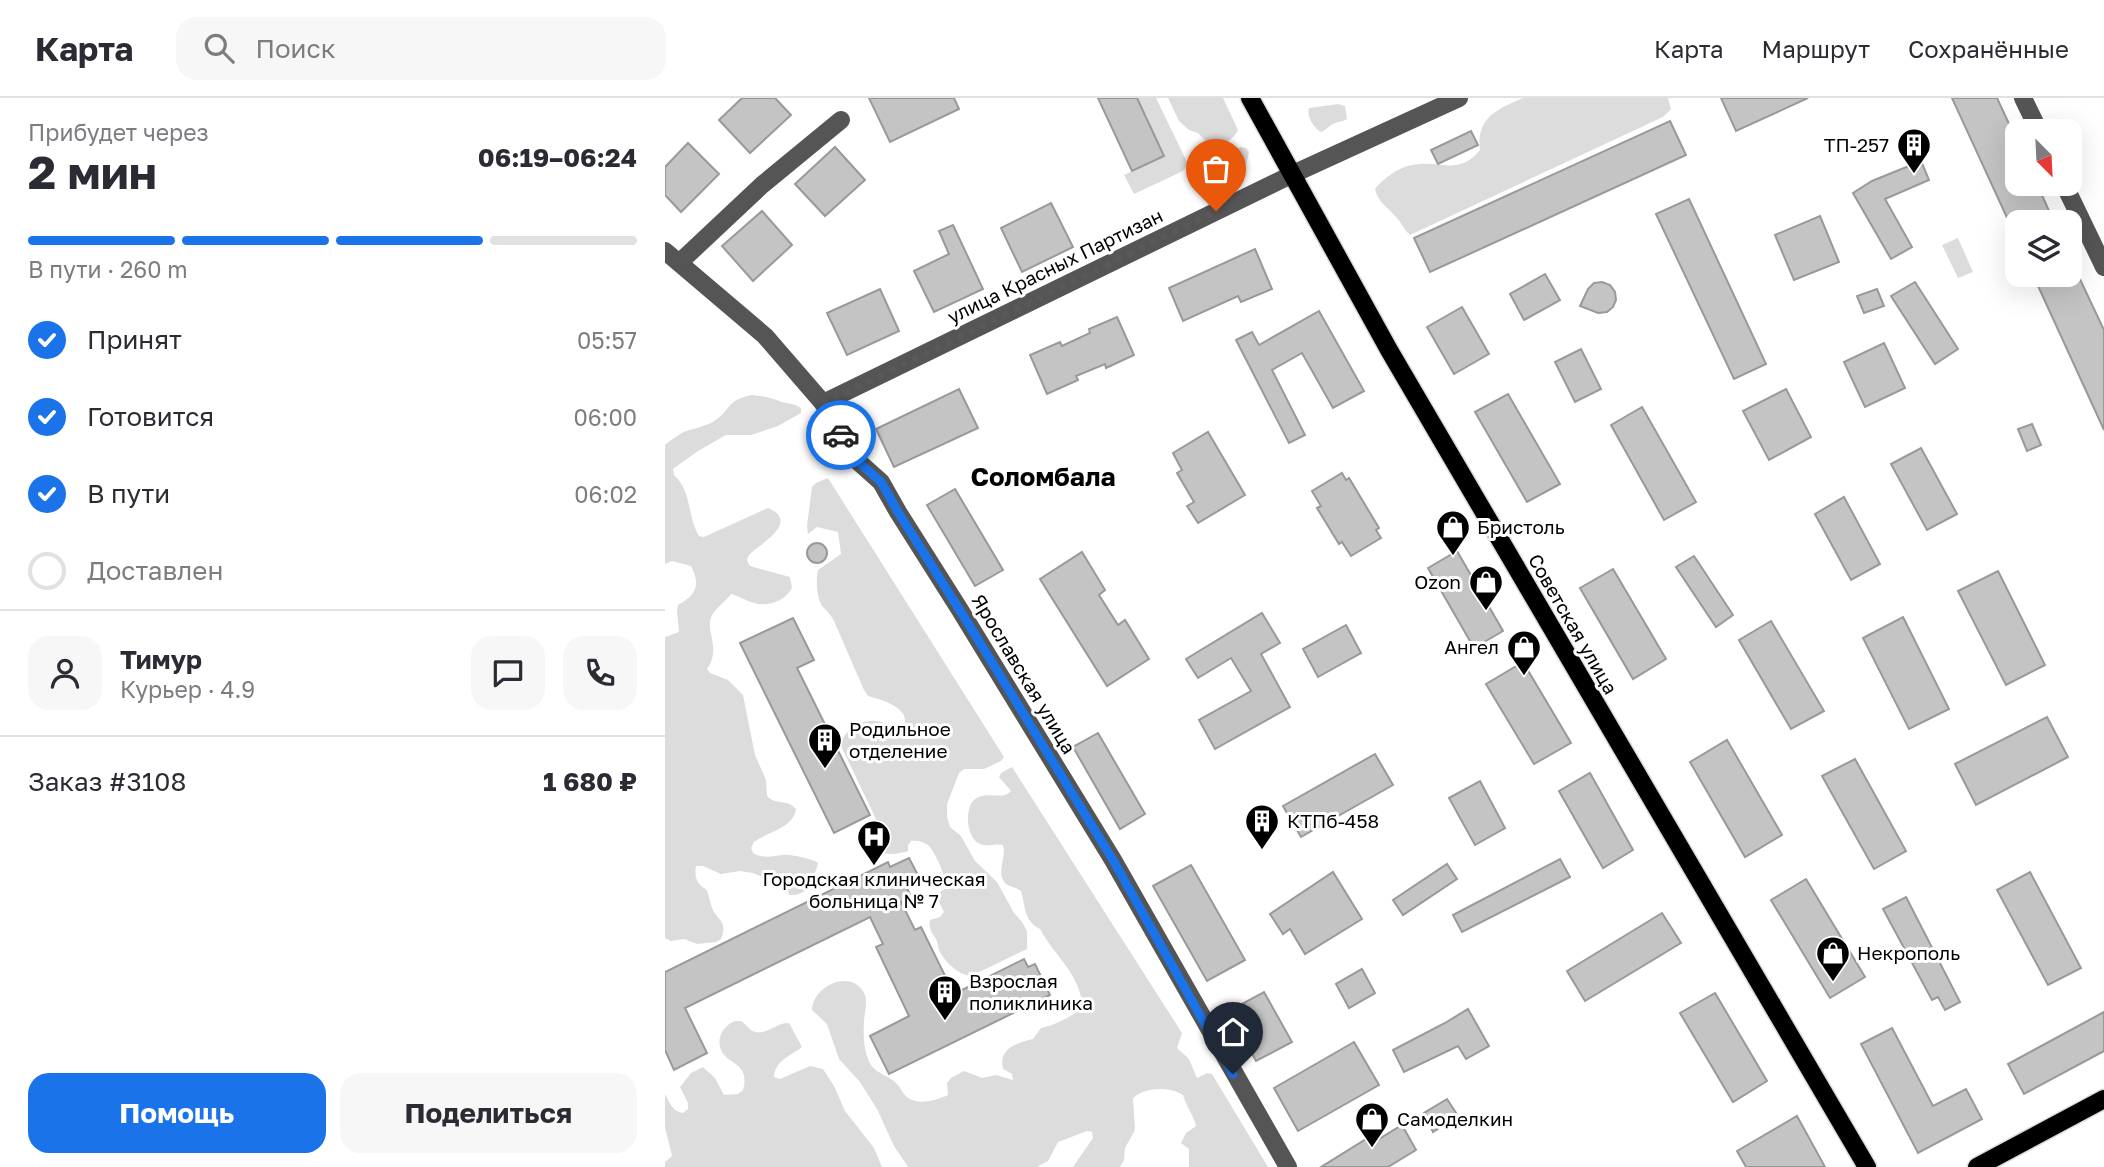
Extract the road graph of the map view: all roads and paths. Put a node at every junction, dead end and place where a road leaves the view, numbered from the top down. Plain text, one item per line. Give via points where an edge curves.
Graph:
1 (1250, 98) edge
2 (1459, 98) edge
3 (2023, 98) edge
4 (2033, 119) edge
5 (841, 120) dead end
6 (1293, 174) junction
7 (2070, 196) edge
8 (665, 251) edge
9 (680, 262) junction
10 (2104, 267) edge
11 (823, 404) junction
12 (2104, 1098) edge
13 (1288, 1167) edge
14 (1867, 1167) edge
15 (1977, 1167) edge

1 - 6 main road, Советская улица
2 - 6 street, улица Красных Партизан
3 - 4 street
5 - 9 street via 762,185
6 - 11 street, улица Красных Партизан
6 - 14 main road, Советская улица via 1512,563
7 - 10 street
8 - 9 street, Ярославская улица
9 - 11 street, Ярославская улица via 765,336
11 - 13 street, Ярославская улица via 853,457 881,482 1113,860
12 - 15 main road

